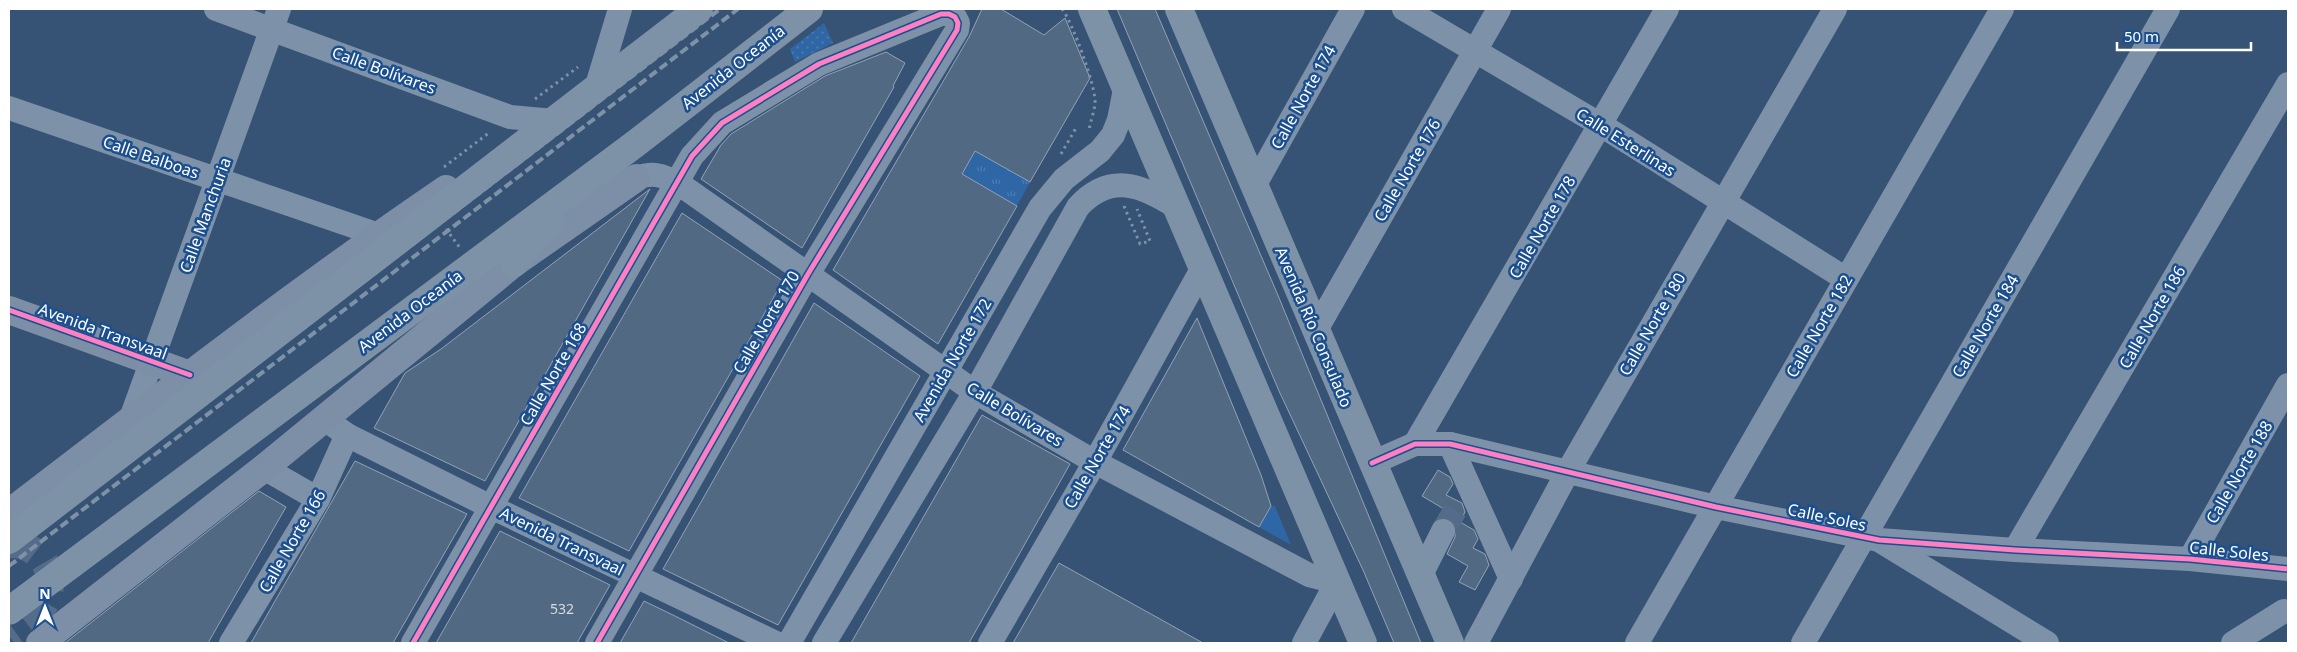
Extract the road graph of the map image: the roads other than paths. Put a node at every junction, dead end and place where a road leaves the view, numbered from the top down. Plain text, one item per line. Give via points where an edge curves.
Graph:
1 (216, 9) edge
2 (620, 9) edge
3 (699, 9) edge
4 (809, 9) edge
5 (1092, 9) edge
6 (1179, 9) edge
7 (1353, 9) edge
8 (1404, 9) edge
9 (1499, 9) edge
10 (1667, 9) edge
11 (1835, 9) edge
12 (2002, 9) edge
13 (2168, 9) edge
14 (956, 17) joint
15 (275, 19) edge
16 (1475, 50) junction
17 (2288, 84) edge
18 (596, 89) junction
19 (1125, 89) junction
20 (9, 108) edge
21 (554, 121) junction
22 (1601, 125) junction
23 (503, 160) junction
24 (636, 178) joint
25 (218, 180) junction
26 (582, 182) junction
27 (678, 183) junction
28 (1254, 186) junction
29 (1722, 203) junction
30 (1176, 207) junction
31 (379, 234) junction
32 (514, 263) junction
33 (1202, 269) junction
34 (808, 274) junction
35 (1846, 279) junction
36 (9, 310) edge
37 (1316, 330) junction
38 (219, 352) junction
39 (151, 362) junction
40 (946, 370) junction
41 (190, 375) junction
42 (2288, 385) edge
43 (974, 392) junction
44 (168, 417) junction
45 (325, 419) junction
46 (130, 421) junction
47 (347, 435) junction
48 (1414, 444) junction
49 (1450, 444) junction
50 (1095, 462) junction
51 (1372, 463) junction
52 (264, 468) junction
53 (1567, 473) junction
54 (318, 499) junction
55 (491, 507) junction
56 (1716, 507) junction
57 (9, 512) edge
58 (1443, 531) tunnel mouth
59 (1871, 538) junction
60 (9, 540) edge
61 (2015, 550) junction
62 (2190, 559) junction
63 (2288, 569) edge
64 (1421, 575) junction
65 (636, 576) junction
66 (1511, 579) junction
67 (1337, 582) junction
68 (9, 611) edge
69 (2284, 611) dead end
70 (1450, 642) edge
71 (40, 643) edge
72 (231, 643) edge
73 (414, 643) edge
74 (598, 643) edge
75 (776, 643) edge
76 (789, 643) edge
77 (824, 643) edge
78 (990, 643) edge
79 (1304, 643) edge
80 (1362, 643) edge
81 (1476, 643) edge
82 (1637, 643) edge
83 (1803, 643) edge
84 (2047, 643) edge
85 (2233, 643) edge

1 - 15 street, Calle Bolívares
2 - 18 street
3 - 18 highway
4 - 26 highway, Avenida Oceanía
5 - 19 highway
6 - 28 highway, Avenida Río Consulado
7 - 28 street, Calle Norte 174
8 - 16 street, Calle Esterlinas
9 - 16 street, Calle Norte 176
10 - 22 street, Calle Norte 178
11 - 29 street, Calle Norte 180
12 - 35 street, Calle Norte 182
13 - 59 street, Calle Norte 184
14 - 27 street, Calle Norte 168 via 941,14 819,64 722,123 692,156
14 - 34 street, Calle Norte 170 via 957,30
15 - 21 street, Calle Bolívares via 510,117
15 - 25 street, Calle Manchuria
16 - 22 street, Calle Esterlinas
16 - 37 street, Calle Norte 176
17 - 61 street, Calle Norte 186
18 - 21 highway
19 - 30 highway
19 - 40 street, Avenida Norte 172 via 1116,128 1100,151 1064,179 1040,208
20 - 25 street, Calle Balboas
21 - 23 highway
22 - 29 street, Calle Esterlinas
22 - 48 street, Calle Norte 178
23 - 31 main road via 462,178
23 - 44 highway
24 - 27 street, Calle Bolívares via 660,174
24 - 32 main road, Avenida Oceanía
25 - 31 street, Calle Balboas
25 - 39 street, Calle Manchuria
26 - 32 highway
26 - 68 highway, Avenida Oceanía
27 - 34 street, Calle Bolívares
27 - 55 street, Calle Norte 168
28 - 37 highway, Avenida Río Consulado
29 - 35 street, Calle Esterlinas
29 - 53 street, Calle Norte 180
30 - 33 highway
30 - 43 street, Avenida Norte 172 via 1144,189 1123,185 1094,193 1078,207
31 - 38 main road
32 - 45 main road, Avenida Oceanía
33 - 50 street, Calle Norte 174
33 - 67 highway
34 - 40 street, Calle Bolívares
34 - 65 street, Calle Norte 170
35 - 56 street, Calle Norte 182
36 - 39 main road, Avenida Transvaal
37 - 51 highway, Avenida Río Consulado
38 - 41 main road
38 - 44 highway
39 - 41 main road, Avenida Transvaal
39 - 46 street, Calle Manchuria
40 - 43 street, Calle Bolívares
40 - 76 street, Avenida Norte 172
41 - 46 main road
42 - 62 street, Calle Norte 188
43 - 50 street, Calle Bolívares
43 - 77 street, Avenida Norte 172
44 - 60 highway
45 - 47 street, Avenida Transvaal
45 - 52 main road, Avenida Oceanía
46 - 57 main road
47 - 54 street, Calle Norte 166
47 - 55 street, Avenida Transvaal
48 - 49 street, Calle Soles
48 - 51 street, Calle Soles
49 - 53 street, Calle Soles
49 - 66 street via 1464,495
50 - 67 street, Calle Bolívares via 1309,575
50 - 78 street, Calle Norte 174
51 - 64 highway, Avenida Río Consulado
52 - 54 street
52 - 71 main road, Avenida Oceanía
53 - 56 street, Calle Soles
53 - 66 street, Calle Norte 180
54 - 72 street, Calle Norte 166
55 - 65 street, Avenida Transvaal
55 - 73 street, Calle Norte 168
56 - 59 street, Calle Soles
56 - 82 street, Calle Norte 182
58 - 64 street
59 - 61 street, Calle Soles
59 - 83 street, Calle Norte 184
59 - 84 street
61 - 62 street, Calle Soles
62 - 63 street, Calle Soles
64 - 70 highway, Avenida Río Consulado
65 - 74 street, Calle Norte 170
65 - 75 street, Avenida Transvaal
66 - 81 street, Calle Norte 180
67 - 79 street
67 - 80 highway
69 - 85 street

